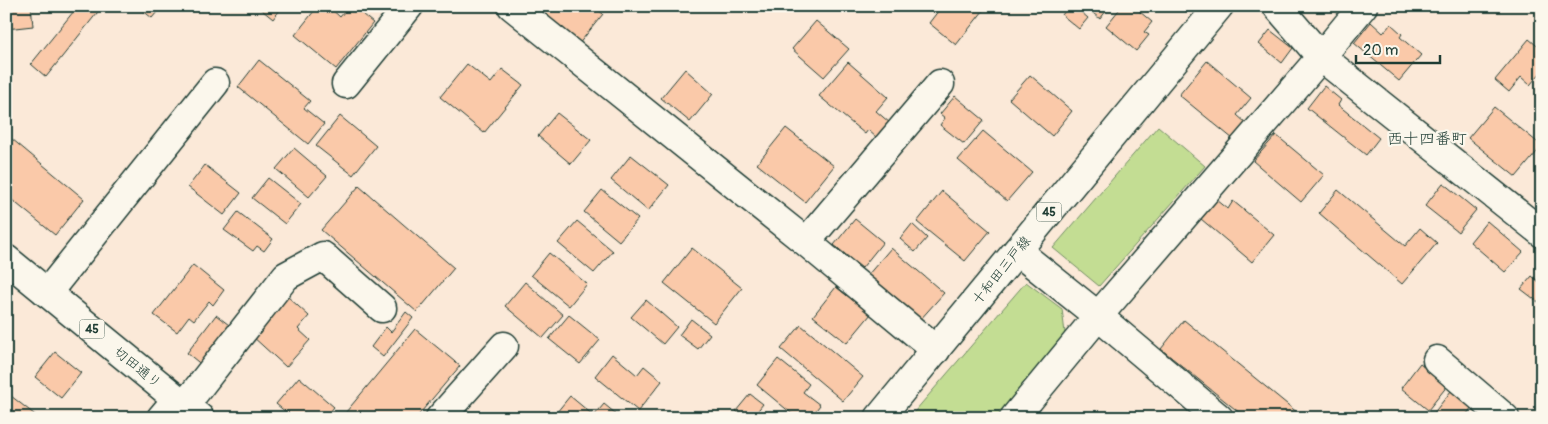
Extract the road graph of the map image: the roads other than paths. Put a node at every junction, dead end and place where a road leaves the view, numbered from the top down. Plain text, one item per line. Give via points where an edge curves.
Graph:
1 (409, 6) edge
2 (512, 6) edge
3 (1219, 6) edge
4 (1277, 6) edge
5 (1363, 6) edge
6 (1321, 57) junction
7 (215, 83) dead end
8 (346, 84) dead end
9 (940, 84) dead end
10 (1542, 233) edge
11 (806, 242) junction
12 (1017, 251) junction
13 (6, 259) edge
14 (47, 293) junction
15 (382, 308) dead end
16 (1098, 316) junction
17 (504, 346) dead end
18 (936, 350) junction
19 (1437, 360) dead end
20 (181, 410) edge
21 (440, 418) edge
22 (878, 418) edge
23 (1014, 418) edge
24 (1219, 418) edge
25 (1505, 418) edge

1 - 8 street
2 - 11 street
3 - 12 street, 十和田三戸線 / 45
4 - 6 street
5 - 6 street
6 - 10 street
6 - 16 street
7 - 14 street
9 - 11 street
11 - 18 street
12 - 16 street
12 - 18 street, 十和田三戸線 / 45
13 - 14 street, 切田通り / 45
14 - 20 street, 切田通り / 45
15 - 20 street via 323,256 286,276
16 - 23 street
16 - 24 street
17 - 21 street
18 - 22 street, 十和田三戸線 / 45
19 - 25 street

